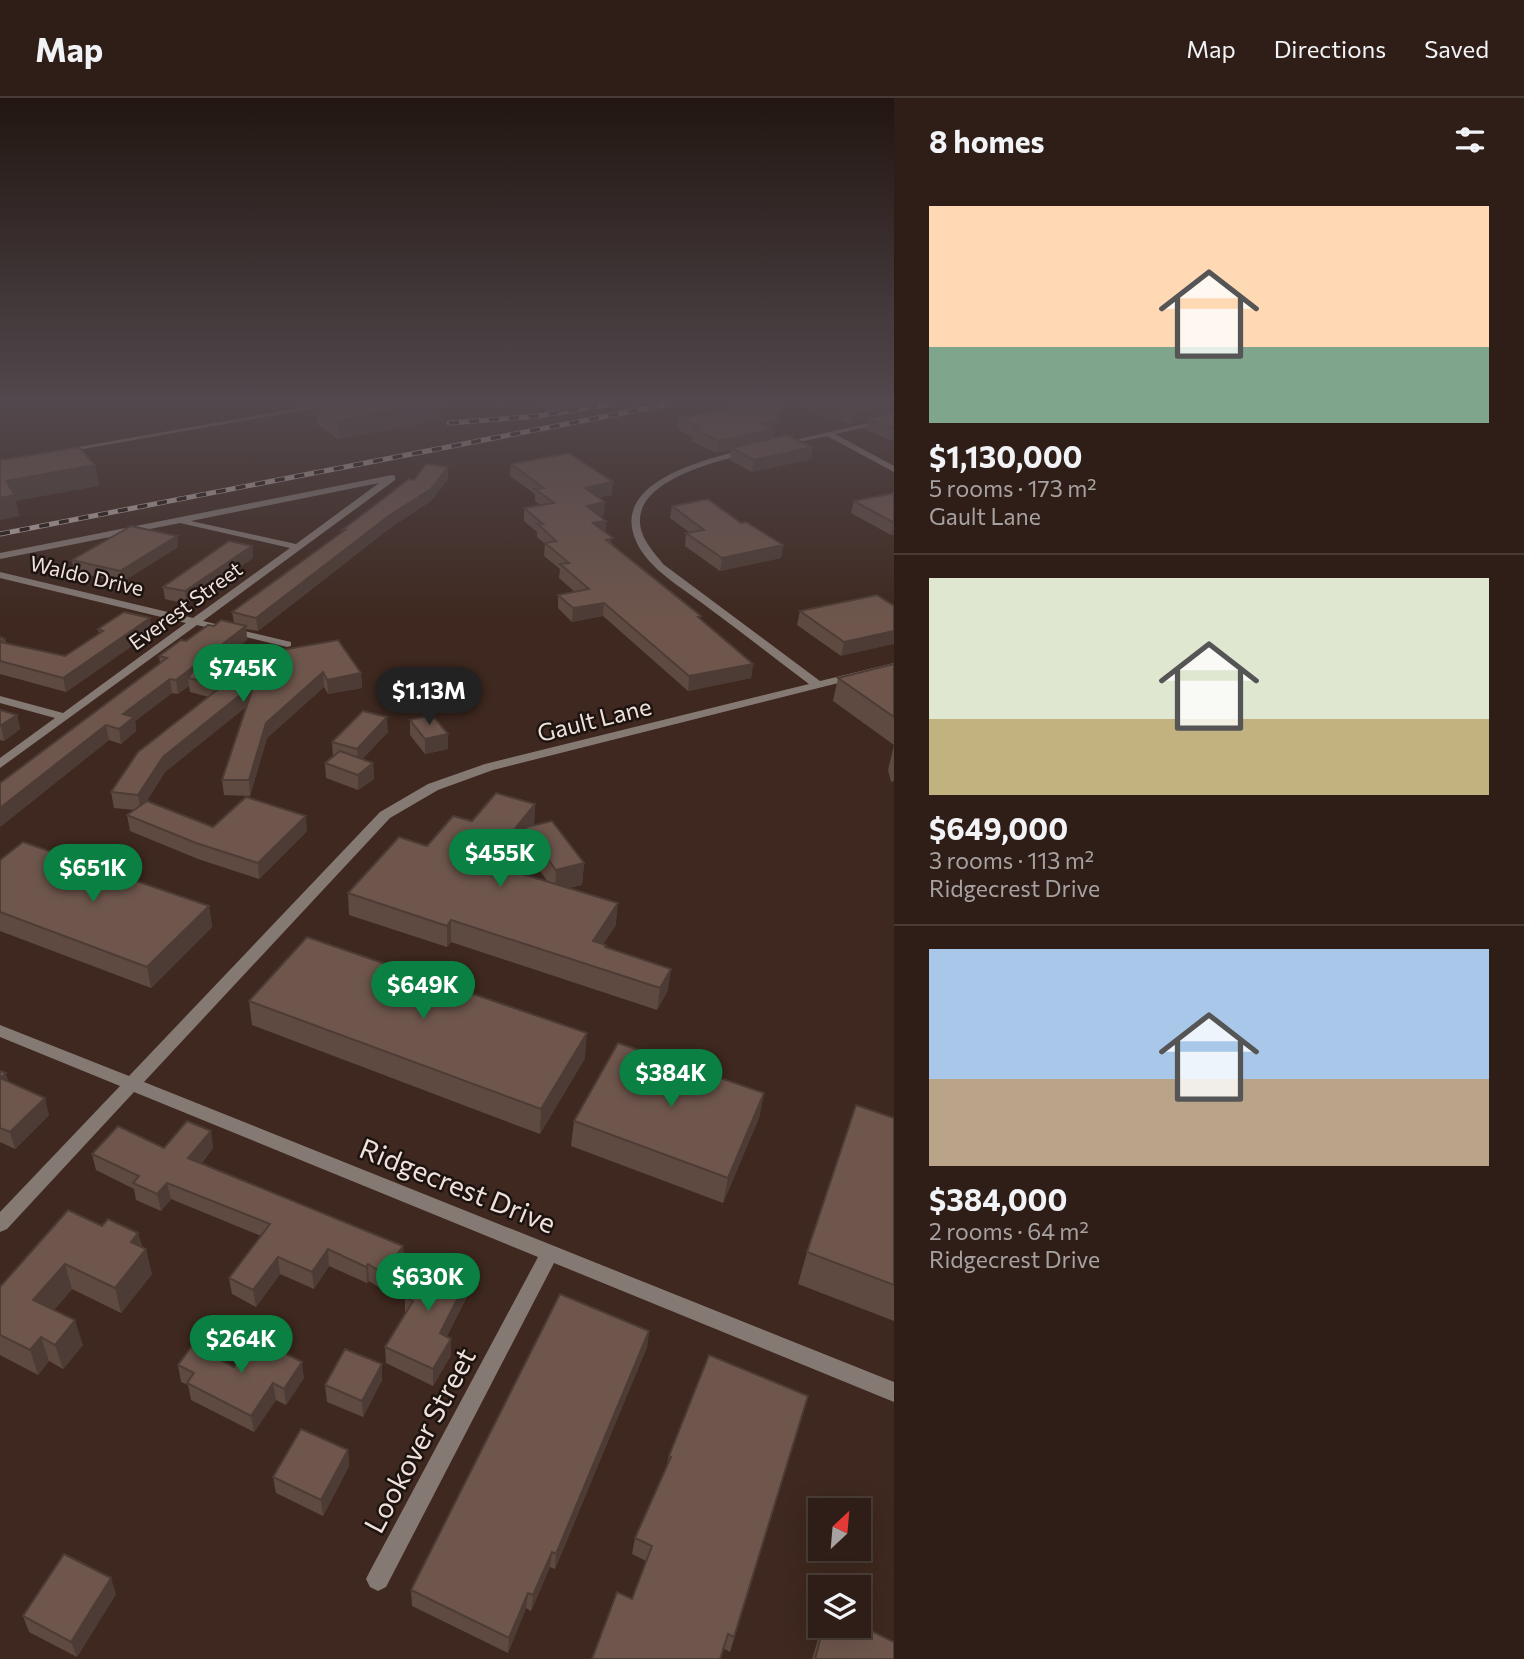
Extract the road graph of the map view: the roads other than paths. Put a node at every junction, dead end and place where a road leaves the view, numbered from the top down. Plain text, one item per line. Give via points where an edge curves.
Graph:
1 (670, 477) edge
2 (180, 521) junction
3 (297, 547) junction
4 (0, 556) edge
5 (0, 575) edge
6 (196, 621) junction
7 (287, 644) dead end
8 (894, 666) edge
9 (817, 684) junction
10 (0, 699) edge
11 (65, 717) junction
12 (0, 764) edge
13 (0, 1031) edge
14 (131, 1083) junction
15 (0, 1224) edge
16 (550, 1252) junction
17 (894, 1392) edge
18 (377, 1579) dead end

1 - 9 street via 651,489 641,503 635,524 646,553
2 - 3 street
2 - 3 street, Everest Street via 392,478
2 - 4 street
3 - 6 street, Everest Street
5 - 6 street, Waldo Drive
6 - 7 street, Waldo Drive
6 - 11 street, Everest Street
8 - 9 street, Gault Lane
9 - 14 street, Gault Lane via 489,767 433,787 373,826
10 - 11 street
11 - 12 street, Everest Street
13 - 14 street, Ridgecrest Drive
14 - 15 street, Gault Lane
14 - 16 street, Ridgecrest Drive
16 - 17 street, Ridgecrest Drive
16 - 18 street, Lookover Street

